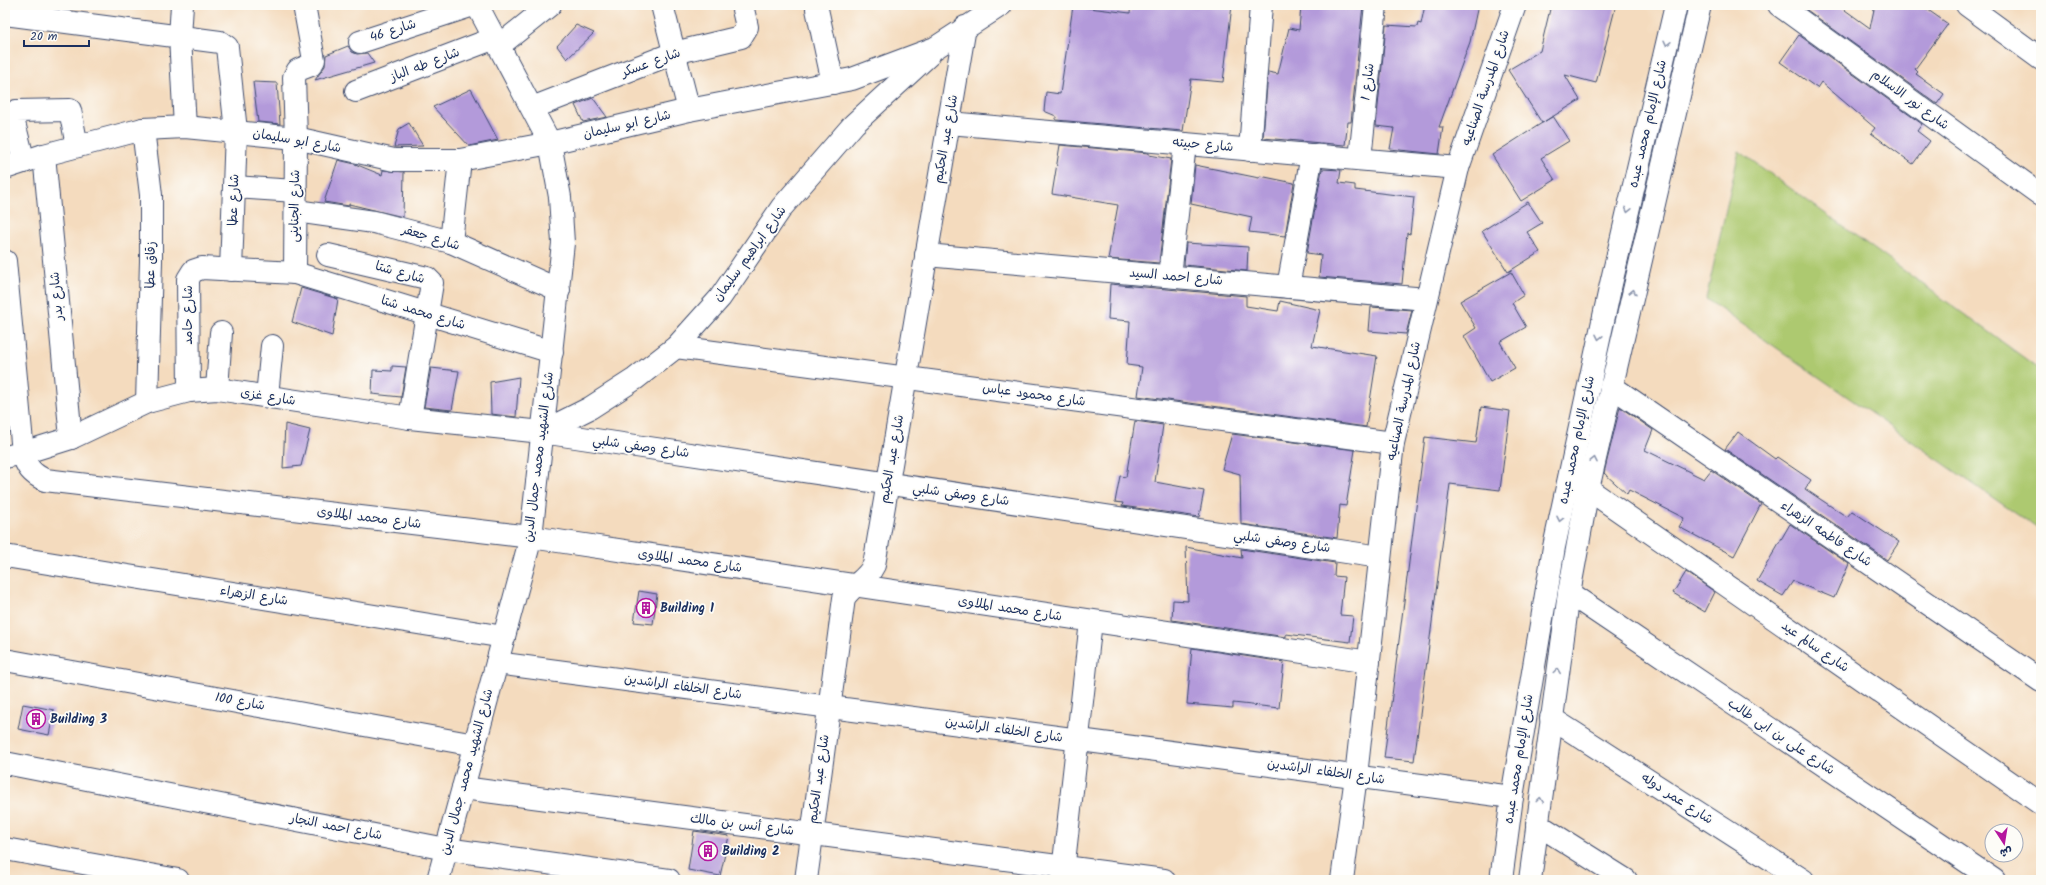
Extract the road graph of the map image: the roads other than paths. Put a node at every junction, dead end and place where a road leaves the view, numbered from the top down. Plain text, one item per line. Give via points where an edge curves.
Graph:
1 (182, 5) edge
2 (304, 5) edge
3 (473, 5) edge
4 (477, 5) edge
5 (550, 5) edge
6 (662, 5) edge
7 (742, 5) edge
8 (1001, 5) edge
9 (1261, 5) edge
10 (1376, 5) edge
11 (1516, 5) edge
12 (1676, 5) edge
13 (1700, 5) edge
14 (1779, 5) edge
15 (1968, 5) edge
16 (817, 9) dead end
17 (5, 14) edge
18 (965, 27) junction
19 (180, 38) junction
20 (360, 42) dead end
21 (497, 42) junction
22 (935, 48) junction
23 (674, 53) junction
24 (2041, 59) edge
25 (833, 83) junction
26 (356, 91) dead end
27 (532, 108) junction
28 (689, 110) junction
29 (949, 123) junction
30 (185, 127) junction
31 (143, 130) junction
32 (236, 131) junction
33 (296, 138) junction
34 (550, 143) junction
35 (1185, 144) junction
36 (77, 146) junction
37 (1250, 150) junction
38 (44, 155) junction
39 (1312, 155) junction
40 (1360, 159) junction
41 (460, 160) junction
42 (14, 165) edge
43 (1458, 168) junction
44 (234, 187) junction
45 (2041, 195) edge
46 (296, 201) junction
47 (450, 242) junction
48 (328, 254) dead end
49 (926, 255) junction
50 (5, 260) edge
51 (231, 270) junction
52 (295, 273) junction
53 (1170, 276) junction
54 (1288, 287) junction
55 (559, 290) junction
56 (1426, 299) junction
57 (428, 314) junction
58 (221, 333) dead end
59 (272, 346) dead end
60 (676, 347) junction
61 (552, 352) junction
62 (906, 377) junction
63 (1611, 386) junction
64 (217, 389) junction
65 (188, 391) junction
66 (267, 396) junction
67 (147, 402) junction
68 (410, 418) junction
69 (542, 432) junction
70 (71, 438) junction
71 (1393, 443) junction
72 (14, 455) edge
73 (888, 484) junction
74 (1588, 489) junction
75 (531, 537) junction
76 (5, 556) edge
77 (1380, 557) junction
78 (855, 585) junction
79 (1569, 593) junction
80 (1091, 621) junction
81 (504, 637) junction
82 (5, 660) edge
83 (497, 662) junction
84 (1369, 662) junction
85 (2041, 681) edge
86 (829, 706) junction
87 (1551, 718) junction
88 (1077, 739) junction
89 (475, 745) junction
90 (5, 763) edge
91 (1356, 776) junction
92 (463, 788) junction
93 (1512, 797) junction
94 (2041, 804) edge
95 (1537, 824) junction
96 (812, 834) junction
97 (446, 849) junction
98 (5, 850) edge
99 (1063, 873) edge
100 (178, 880) edge
101 (438, 880) edge
102 (668, 880) edge
103 (806, 880) edge
104 (1164, 880) edge
105 (1342, 880) edge
106 (1501, 880) edge
107 (1530, 880) edge
108 (1626, 880) edge
109 (1803, 880) edge
110 (1994, 880) edge

1 - 19 street
2 - 33 street, شارع الجناينى via 314,60 311,65 298,70 294,77
3 - 20 street, شارع 46
4 - 21 street, شارع الشهيد محمد جمال الدين
5 - 21 street, شارع طه الباز
6 - 23 street
7 - 23 street, شارع عسكر via 747,27 741,37
8 - 18 street, شارع ابو سليمان
9 - 37 street
10 - 40 street, شارع 1
11 - 43 street, شارع المدرسة الصناعيه
12 -> 93 street, شارع الإمام محمد عبده via 1611,284 1554,547
63 -> 13 street, شارع الإمام محمد عبده
14 - 45 street, شارع نور الاسلام
15 - 24 street
16 - 25 street
17 - 19 street
18 - 22 street, شارع ابو سليمان
18 - 29 street, شارع عبد الحكيم
19 - 30 street
19 - 32 street, شارع ابو سليمان via 220,42 227,46
21 - 26 street, شارع طه الباز
21 - 27 street, شارع الشهيد محمد جمال الدين
22 - 25 street, شارع ابو سليمان via 852,79
22 - 60 street, شارع ابراهيم سليمان via 849,130 782,207 720,298
23 - 27 street, شارع عسكر
23 - 28 street
25 - 28 street, شارع ابو سليمان
27 - 34 street, شارع الشهيد محمد جمال الدين
28 - 34 street, شارع ابو سليمان
29 - 35 street, شارع حبيته
29 - 49 street, شارع عبد الحكيم
30 - 31 street, شارع ابو سليمان
30 - 32 street, شارع ابو سليمان
31 - 36 street, شارع ابو سليمان
31 - 67 street, زقاق عطا via 151,195
32 - 33 street, شارع ابو سليمان
32 - 44 street, شارع عطا
33 - 41 street, شارع ابو سليمان via 394,160
33 - 46 street, شارع الجناينى
34 - 41 street, شارع ابو سليمان
34 - 55 street, شارع الشهيد محمد جمال الدين via 560,198 563,243
35 - 37 street, شارع حبيته
35 - 53 street
36 - 38 street, شارع ابو سليمان
36 - 42 street via 70,110 16,111 12,115
37 - 39 street, شارع حبيته
38 - 42 street, شارع ابو سليمان
38 - 70 street, شارع بدر
39 - 40 street, شارع حبيته
39 - 54 street
40 - 43 street, شارع حبيته
41 - 47 street
43 - 56 street, شارع المدرسة الصناعيه
44 - 46 street, شارع جعفر
44 - 51 street, شارع عطا
46 - 47 street, شارع جعفر
46 - 52 street, شارع الجناينى
47 - 55 street, شارع جعفر
48 - 57 street, شارع شتا via 429,279 432,286
49 - 53 street, شارع احمد السيد
49 - 62 street, شارع عبد الحكيم
50 - 72 street, شارع محمد الملاوى
51 - 52 street, شارع حامد
51 - 65 street, شارع حامد via 198,269 188,279
52 - 57 street, شارع محمد شتا
53 - 54 street, شارع احمد السيد
54 - 56 street, شارع احمد السيد
55 - 61 street, شارع الشهيد محمد جمال الدين
56 - 71 street, شارع المدرسة الصناعيه
57 - 61 street, شارع محمد شتا
57 - 68 street, شارع شتا
58 - 64 street
59 - 66 street
60 - 62 street, شارع محمود عباس
60 - 69 street, شارع ابراهيم سليمان via 635,379 590,408
61 - 69 street, شارع الشهيد محمد جمال الدين
62 - 71 street, شارع محمود عباس
62 - 73 street, شارع عبد الحكيم
74 -> 63 street, شارع الإمام محمد عبده
63 - 85 street, شارع فاطمه الزهراء
64 - 65 street, شارع غزى
64 - 66 street, شارع غزى
65 - 67 street, شارع غزى
66 - 68 street, شارع غزى
67 - 70 street, شارع غزى
68 - 69 street, شارع غزى
69 - 73 street, شارع وصفى شلبي
69 - 75 street, شارع الشهيد محمد جمال الدين
70 - 72 street, شارع غزى
71 - 77 street, شارع المدرسة الصناعيه
72 - 75 street, شارع محمد الملاوى via 45,480
73 - 77 street, شارع وصفى شلبي
73 - 78 street, شارع عبد الحكيم via 874,565 867,577
74 - 79 street, شارع الإمام محمد عبده
74 - 94 street, شارع سالم عيد
75 - 78 street, شارع محمد الملاوى
75 - 81 street, شارع الشهيد محمد جمال الدين
76 - 81 street, شارع الزهراء
77 - 84 street, شارع المدرسة الصناعيه
78 - 80 street, شارع محمد الملاوى
78 - 86 street, شارع عبد الحكيم via 844,598
87 -> 79 street, شارع الإمام محمد عبده
79 - 110 street, شارع على بن ابى طالب
80 - 84 street, شارع محمد الملاوى
80 - 88 street
81 - 83 street, شارع الشهيد محمد جمال الدين
82 - 89 street, شارع 100
83 - 86 street, شارع الخلفاء الراشدين
83 - 89 street, شارع الشهيد محمد جمال الدين
84 - 91 street, شارع المدرسة الصناعيه
86 - 88 street, شارع الخلفاء الراشدين
86 - 96 street, شارع عبد الحكيم
95 -> 87 street, شارع الإمام محمد عبده
87 - 109 street, شارع عمر دوله
88 - 91 street, شارع الخلفاء الراشدين
88 - 99 street
89 - 92 street, شارع الشهيد محمد جمال الدين
90 - 97 street, شارع احمد النجار
91 - 93 street, شارع الخلفاء الراشدين
91 - 105 street, شارع المدرسة الصناعيه
92 - 96 street, شارع أنس بن مالك
92 - 97 street, شارع الشهيد محمد جمال الدين
93 - 106 street, شارع الإمام محمد عبده
95 - 107 street, شارع الإمام محمد عبده
95 - 108 street
96 - 99 street, شارع أنس بن مالك
96 - 103 street, شارع عبد الحكيم
97 - 101 street, شارع الشهيد محمد جمال الدين
97 - 102 street, شارع احمد النجار
98 - 100 street
99 - 104 street, شارع أنس بن مالك

